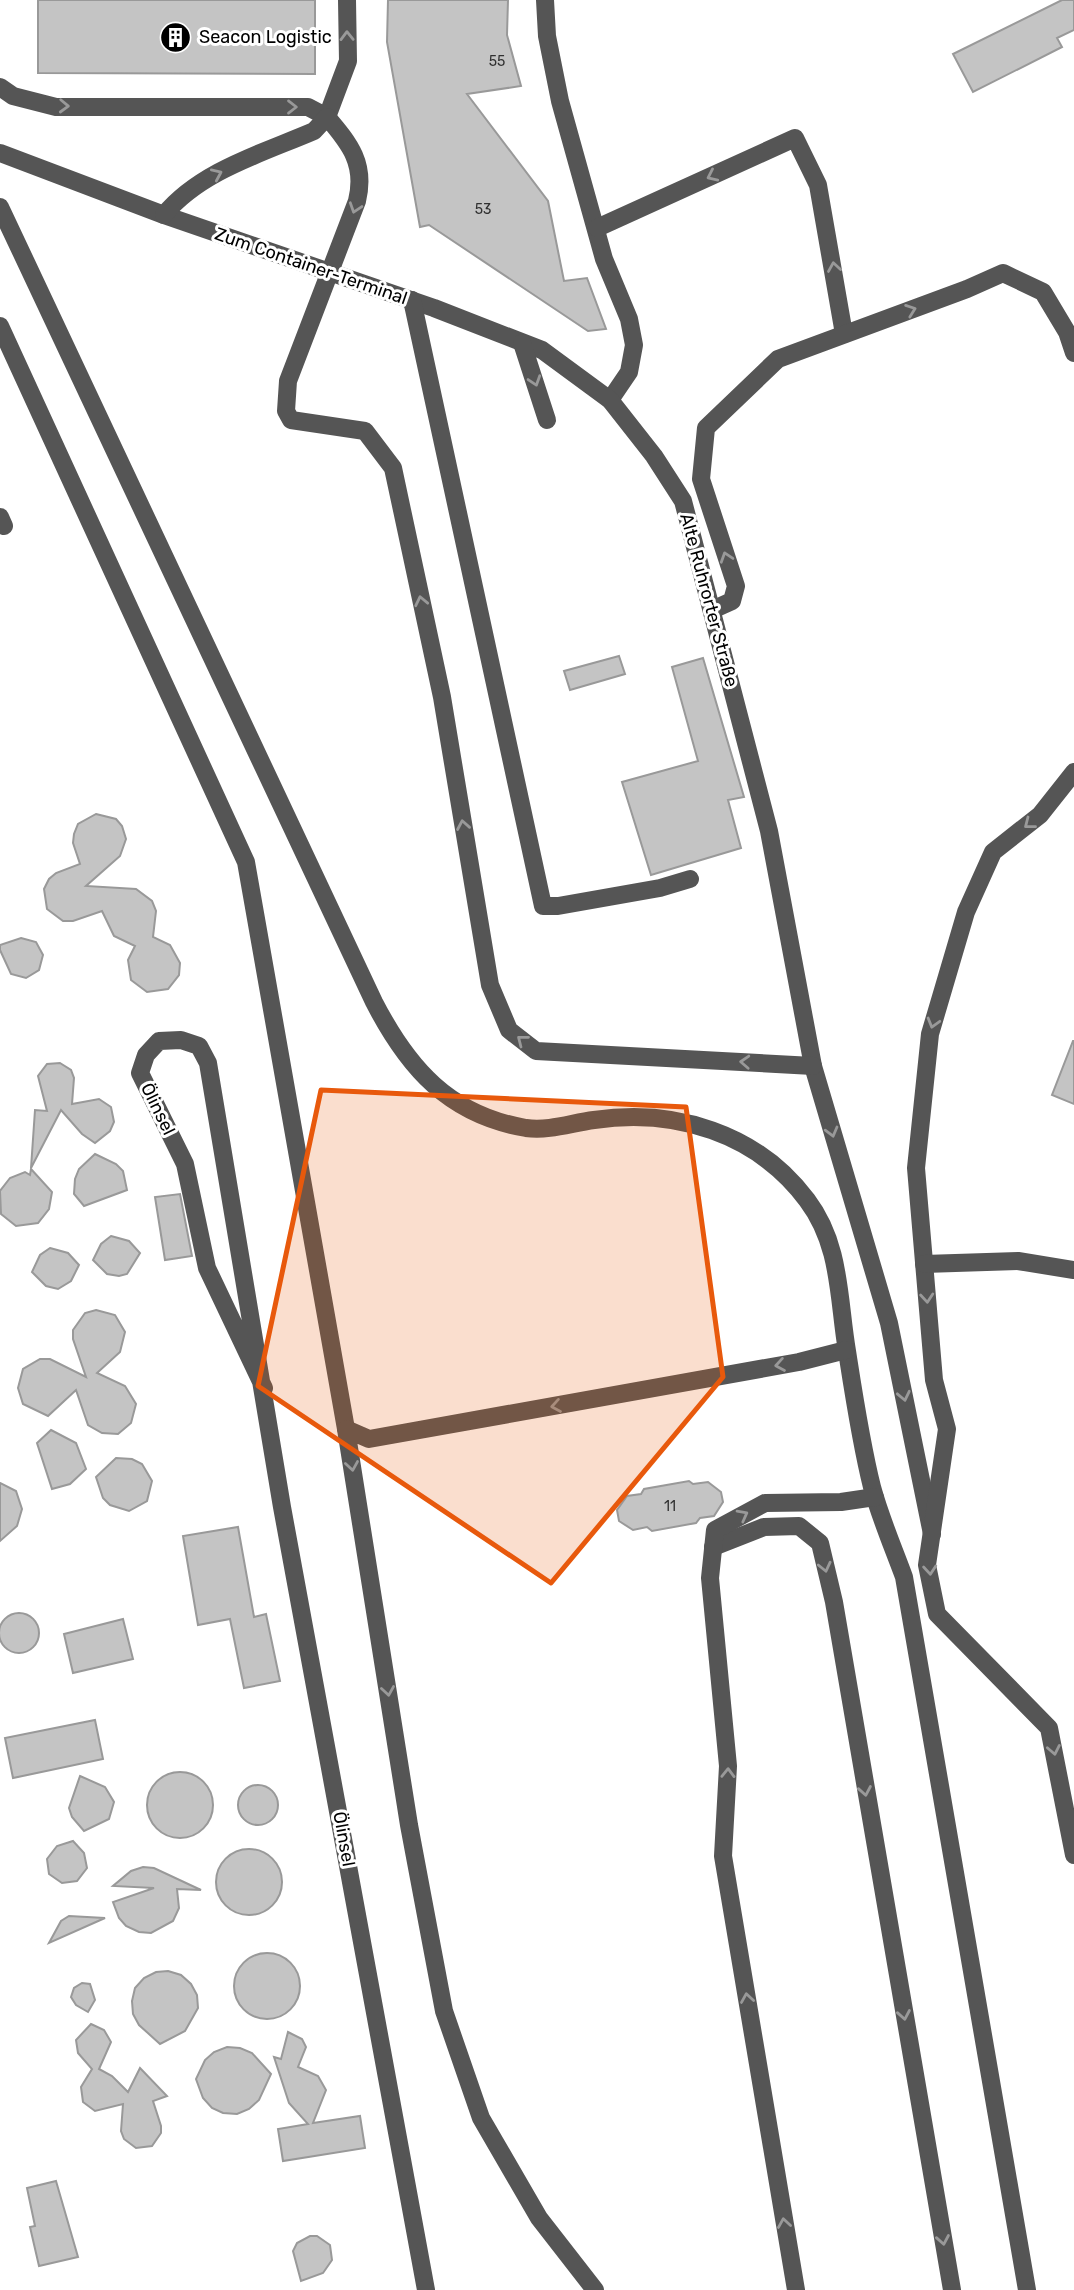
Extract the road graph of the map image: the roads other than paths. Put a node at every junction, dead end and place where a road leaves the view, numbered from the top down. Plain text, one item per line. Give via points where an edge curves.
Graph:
1 (347, 0) edge
2 (545, 0) edge
3 (0, 87) edge
4 (327, 117) junction
5 (0, 153) edge
6 (0, 207) edge
7 (164, 215) junction
8 (597, 228) junction
9 (328, 272) junction
10 (412, 300) junction
11 (0, 326) edge
12 (844, 334) junction
13 (523, 343) junction
14 (1074, 353) edge
15 (610, 400) junction
16 (547, 420) dead end
17 (712, 610) junction
18 (1074, 772) edge
19 (690, 879) dead end
20 (813, 1066) junction
21 (924, 1264) junction
22 (1074, 1270) edge
23 (846, 1350) junction
24 (264, 1388) junction
25 (346, 1429) junction
26 (875, 1497) junction
27 (932, 1534) junction
28 (713, 1547) junction
29 (1074, 1855) edge
30 (426, 2290) edge
31 (595, 2290) edge
32 (796, 2290) edge
33 (952, 2290) edge
34 (1027, 2290) edge

4 -> 1 street via 348,61
2 - 8 street via 547,36 561,101
3 -> 4 street via 13,96 55,107 308,107
7 -> 4 street via 202,181 314,131
4 -> 9 street via 344,137 362,180 348,229
5 - 7 street, Zum Container-Terminal
6 - 23 street via 374,1002 407,1059 459,1105 492,1119 546,1128 651,1116 702,1126 753,1149 794,1184 831,1243
7 - 9 street, Zum Container-Terminal
12 -> 8 street via 818,185 795,138
8 - 15 street via 634,345 629,372
9 - 10 street, Zum Container-Terminal
20 -> 9 street via 536,1051 509,1030 490,985 442,697 393,468 365,431 291,420 286,411 288,381
10 - 13 street, Zum Container-Terminal
10 - 19 street via 543,906
11 - 25 street via 246,862
12 -> 14 street via 1003,273 1043,292
17 -> 12 street via 732,601 736,586 701,479 706,428 778,359
13 - 15 street, Zum Container-Terminal via 567,366
13 -> 16 street
15 - 17 street, Alte Ruhrorter Straße via 683,501
17 - 20 street, Alte Ruhrorter Straße via 769,831
18 -> 21 street via 1040,815 993,852 966,912 930,1034 916,1168
20 -> 27 street, Alte Ruhrorter Straße via 889,1323
21 - 22 street via 1018,1261
21 -> 27 street via 934,1380 947,1429
23 -> 25 street via 369,1440
23 - 26 street
24 - 24 street, Ölinsel via 208,1063 200,1046 181,1040 159,1041 146,1055 140,1073 185,1164 208,1268
24 - 30 street, Ölinsel
25 -> 31 street via 409,1825 444,2011 481,2118 539,2218
28 -> 26 street via 715,1530 765,1503
26 - 34 street via 904,1577
27 -> 29 street via 927,1565 937,1614 1049,1728
32 -> 28 street via 723,1856 729,1766 710,1578
28 -> 33 street via 764,1527 799,1526 820,1543 834,1602

